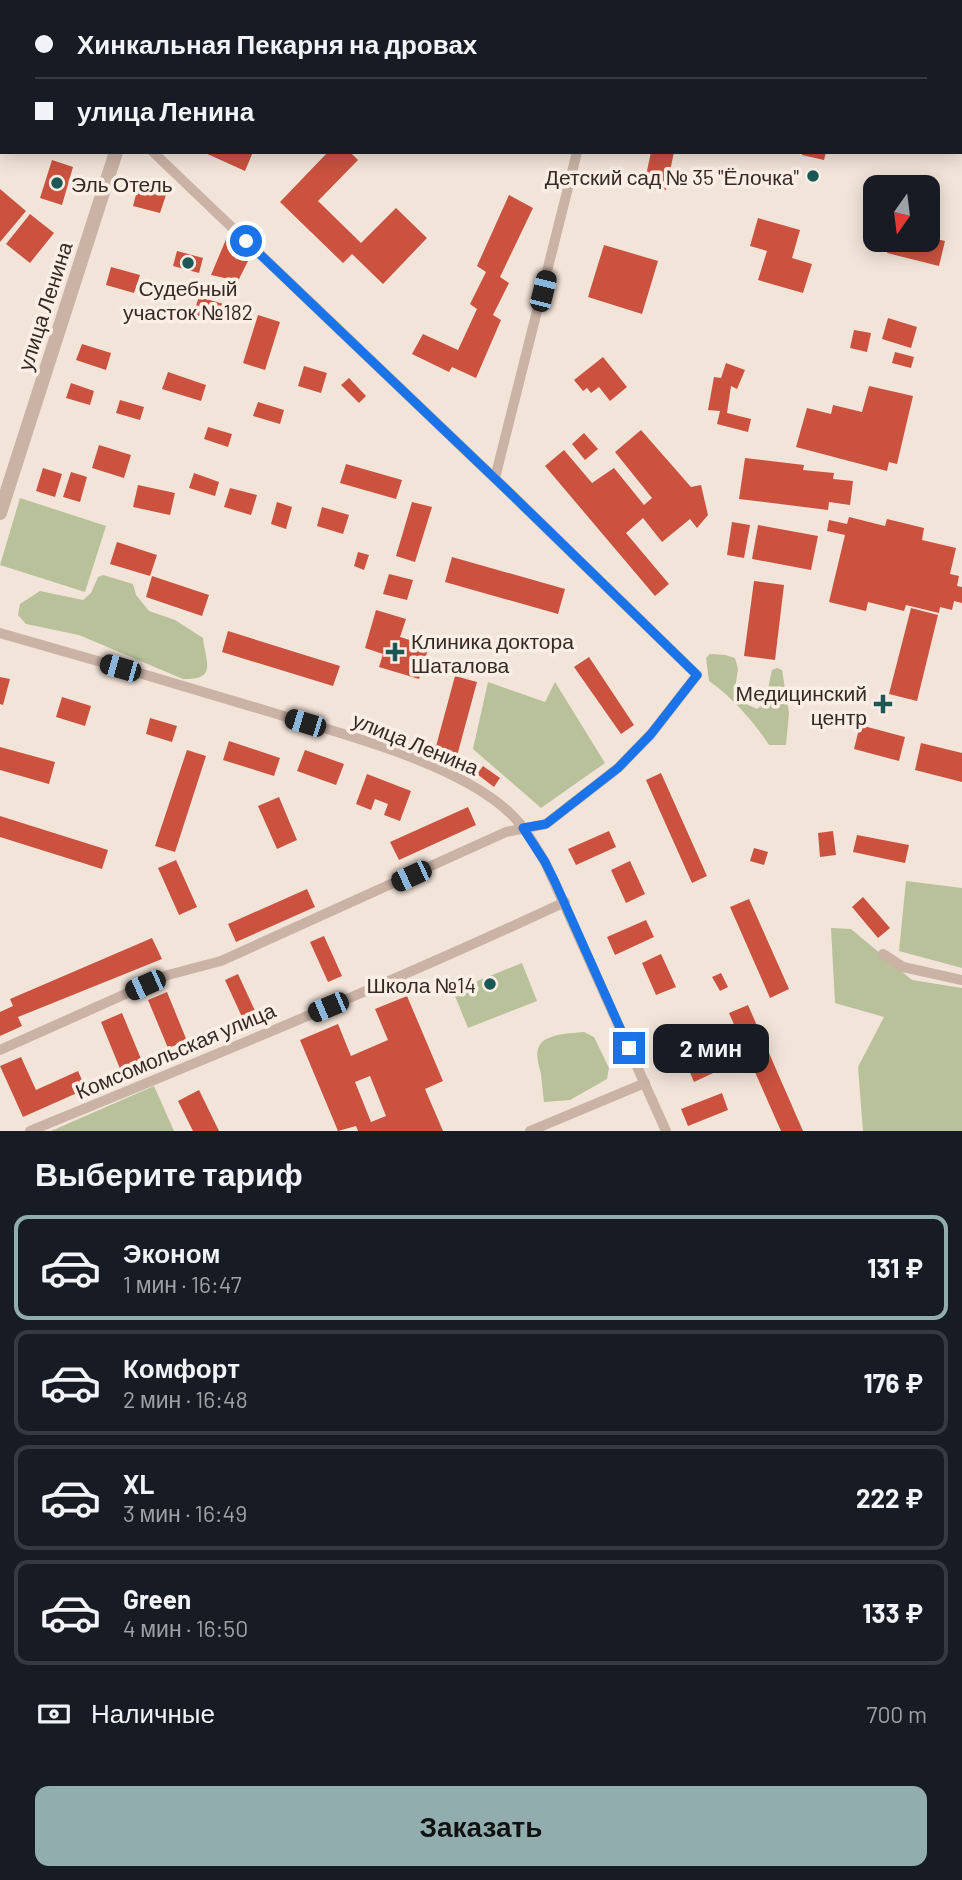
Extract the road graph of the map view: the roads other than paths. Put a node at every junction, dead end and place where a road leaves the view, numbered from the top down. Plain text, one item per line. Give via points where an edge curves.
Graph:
1 (115, 154) edge
2 (155, 154) edge
3 (576, 154) edge
4 (495, 478) junction
5 (0, 513) edge
6 (0, 634) edge
7 (523, 828) junction
8 (565, 902) junction
9 (883, 954) dead end
10 (962, 980) edge
11 (0, 1050) edge
12 (645, 1083) junction
13 (30, 1131) edge
14 (530, 1131) edge
15 (666, 1131) edge

1 - 5 street, улица Ленина
2 - 4 street
3 - 4 street
4 - 7 street via 697,675 618,768 546,824
6 - 7 street, улица Ленина via 388,750 459,778 511,814
7 - 8 street, улица Ленина
7 - 11 street via 220,961 168,975
8 - 12 street, улица Ленина
8 - 13 street, Комсомольская улица via 448,956
9 - 10 street via 903,967
12 - 14 street
12 - 15 street, улица Ленина

